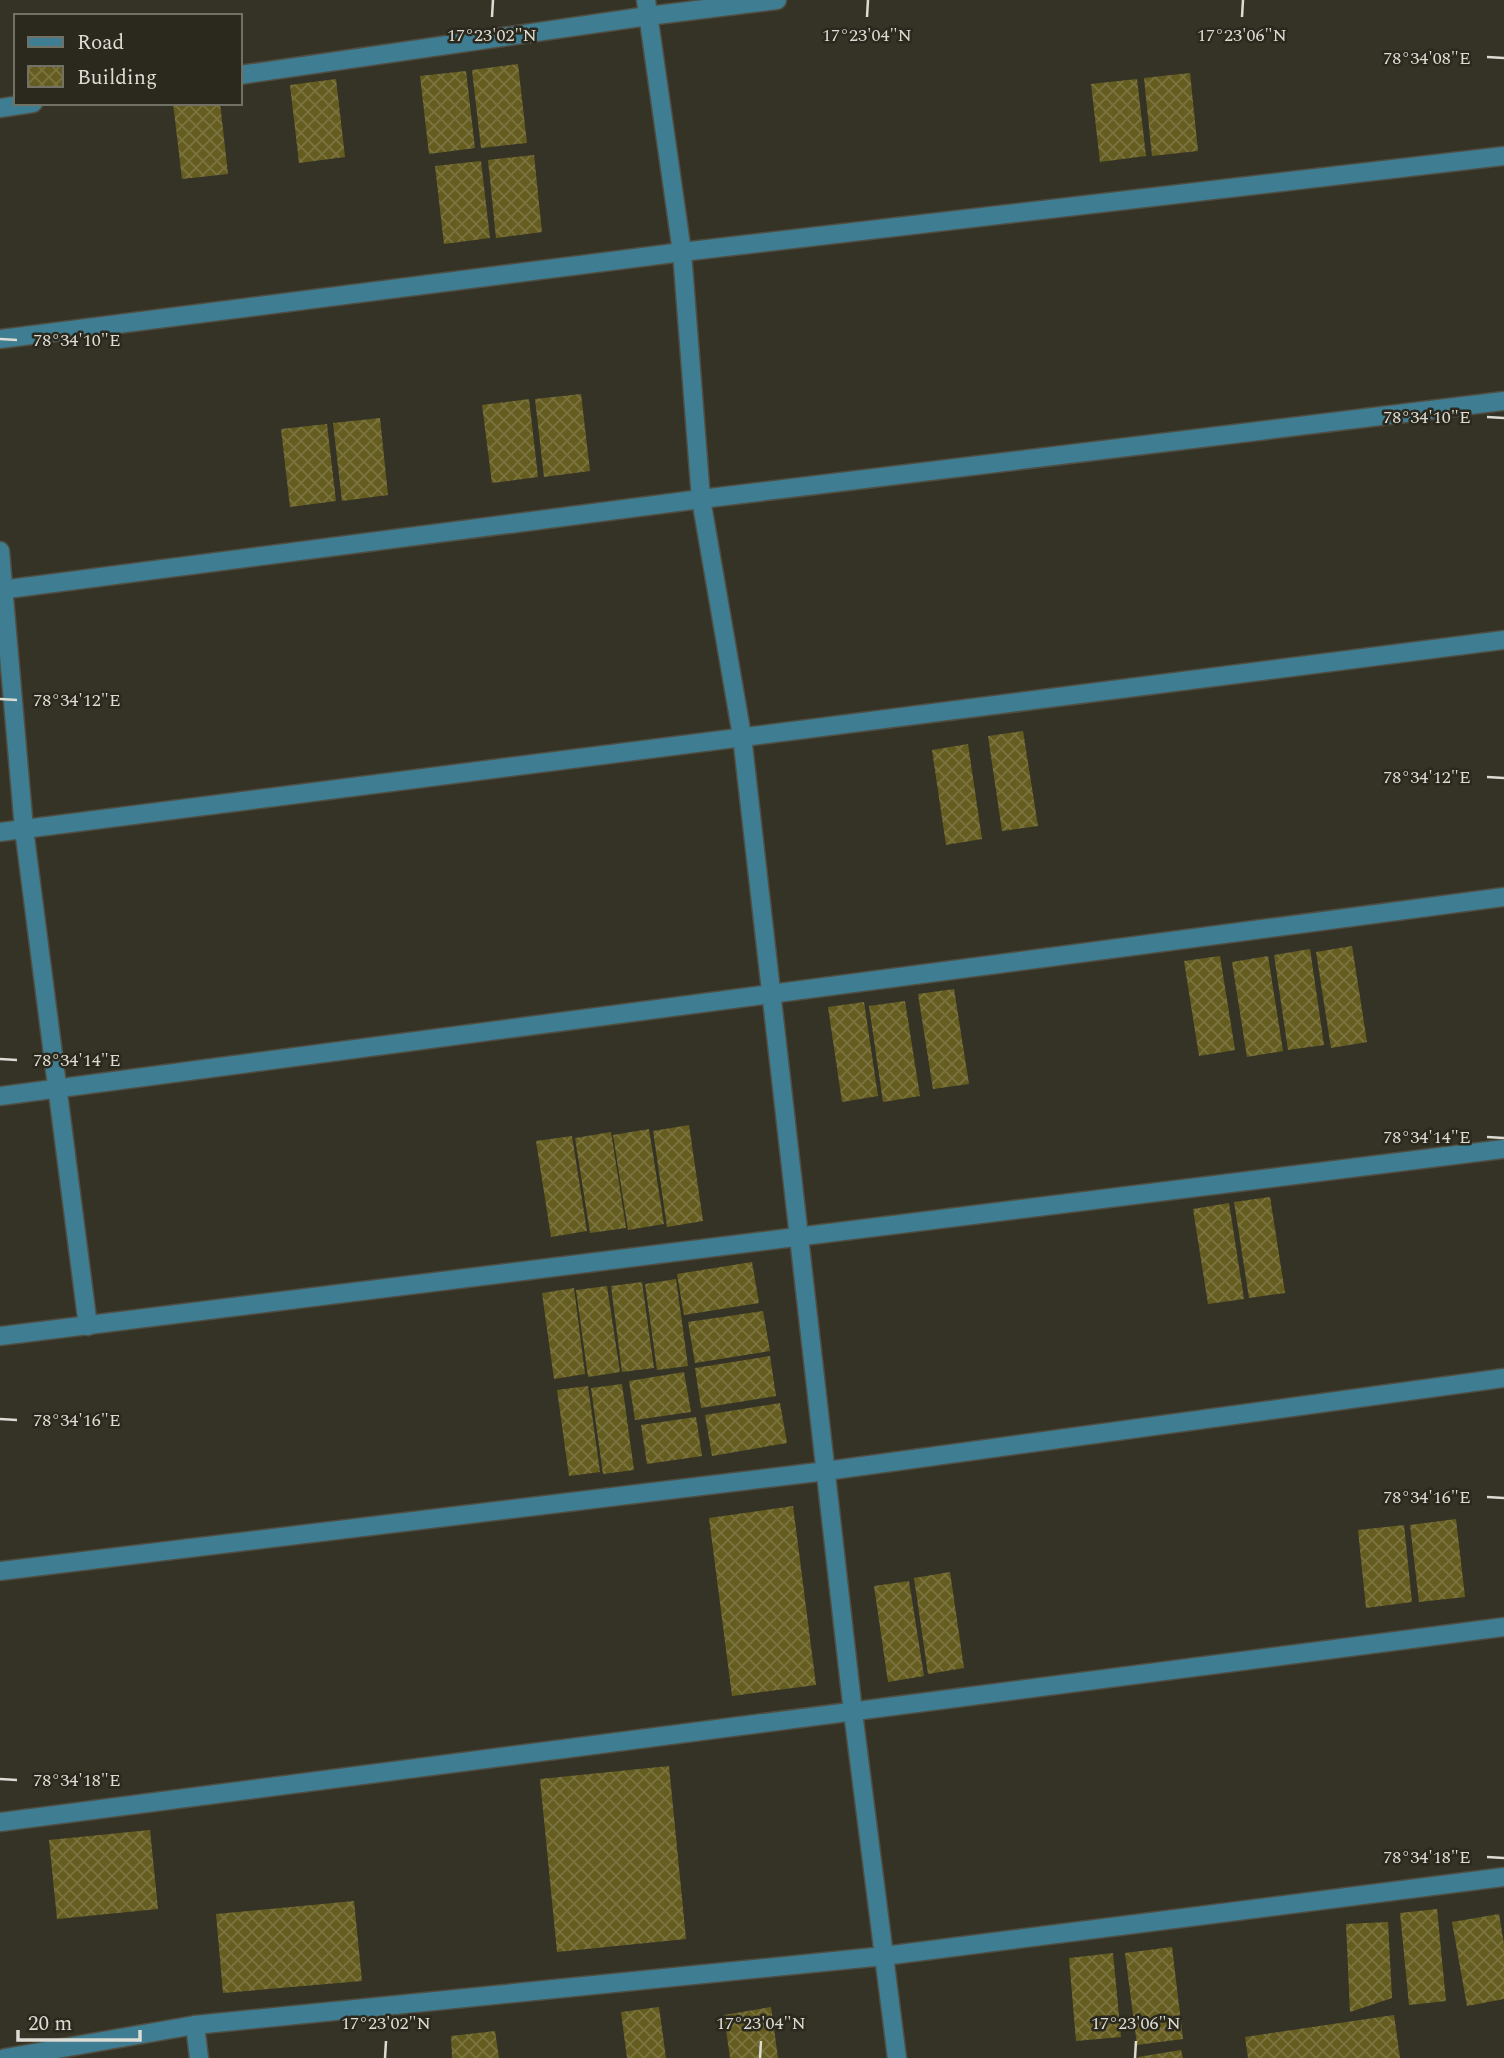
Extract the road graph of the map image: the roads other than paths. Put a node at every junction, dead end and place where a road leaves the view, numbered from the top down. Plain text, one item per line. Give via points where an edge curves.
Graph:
1 (777, 0) edge
2 (647, 8) edge
3 (242, 75) edge
4 (20, 105) edge
5 (0, 108) edge
6 (1504, 156) edge
7 (682, 252) junction
8 (0, 339) edge
9 (1504, 401) edge
10 (701, 499) junction
11 (0, 551) edge
12 (2, 590) edge
13 (1504, 640) edge
14 (742, 736) junction
15 (24, 829) junction
16 (0, 832) edge
17 (1504, 897) edge
18 (771, 994) junction
19 (58, 1089) junction
20 (0, 1096) edge
21 (1504, 1149) edge
22 (799, 1236) junction
23 (89, 1326) junction
24 (0, 1336) edge
25 (1504, 1378) edge
26 (826, 1471) junction
27 (0, 1571) edge
28 (1504, 1627) edge
29 (853, 1712) junction
30 (0, 1822) edge
31 (1504, 1877) edge
32 (884, 1956) junction
33 (195, 2025) junction
34 (5, 2058) edge
35 (199, 2058) edge
36 (897, 2058) edge

1 - 2 street
2 - 3 street
2 - 7 street
4 - 5 street
6 - 7 street
7 - 8 street
7 - 10 street
9 - 10 street
10 - 12 street
10 - 14 street
11 - 12 street
12 - 15 street
13 - 14 street
14 - 15 street
14 - 18 street
15 - 16 street
15 - 19 street
17 - 18 street
18 - 19 street
18 - 22 street
19 - 20 street
19 - 23 street
21 - 22 street
22 - 23 street
22 - 26 street
23 - 24 street
25 - 26 street
26 - 27 street
26 - 29 street
28 - 29 street
29 - 30 street
29 - 32 street
31 - 32 street
32 - 33 street
32 - 36 street
33 - 34 street
33 - 35 street

